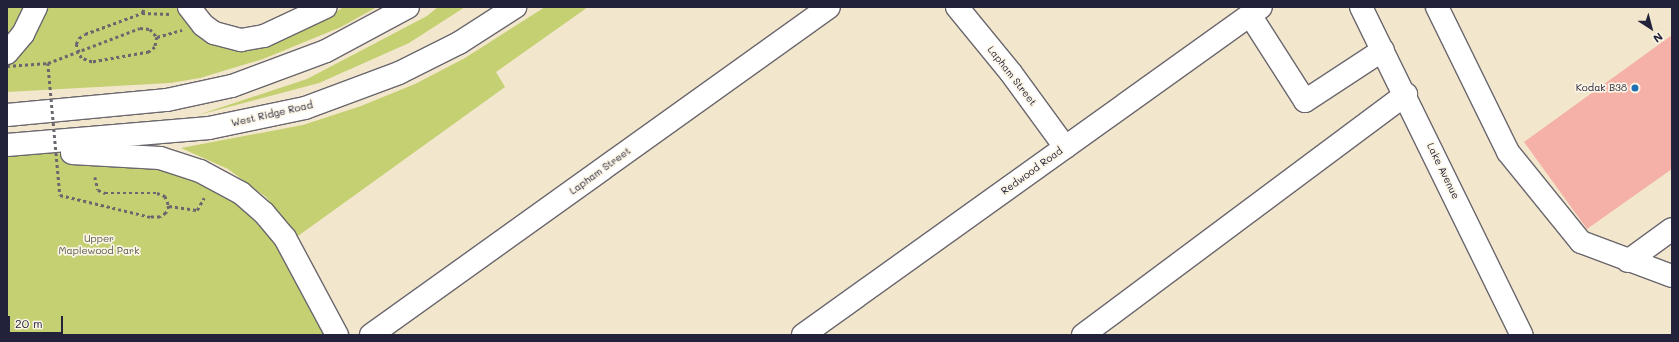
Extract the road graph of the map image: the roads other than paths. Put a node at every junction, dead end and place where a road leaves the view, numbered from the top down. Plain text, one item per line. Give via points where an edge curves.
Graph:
1 (36, 7) edge
2 (40, 7) edge
3 (326, 7) edge
4 (408, 7) edge
5 (515, 7) edge
6 (829, 7) edge
7 (957, 7) edge
8 (1361, 7) edge
9 (1437, 7) edge
10 (181, 11) edge
11 (1256, 11) edge
12 (23, 34) junction
13 (1383, 50) junction
14 (7, 54) edge
15 (1406, 94) junction
16 (7, 115) edge
17 (7, 145) edge
18 (1066, 147) junction
19 (7, 152) edge
20 (1672, 229) edge
21 (1628, 261) junction
22 (1672, 276) edge
23 (337, 335) edge
24 (370, 335) edge
25 (803, 335) edge
26 (1083, 335) edge
27 (1522, 335) edge

1 - 12 main road
2 - 12 main road
3 - 10 main road via 264,36 233,39 208,29
4 - 16 main road via 326,51 264,76 218,89 140,104
5 - 17 main road, West Ridge Road via 459,43 399,73 338,98 299,109 242,123 196,130
6 - 24 main road, Lapham Street
7 - 18 main road, Lapham Street via 1011,73
8 - 13 main road, Lake Avenue
9 - 21 main road via 1508,152 1581,242
11 - 13 main road via 1306,101
11 - 18 main road, Redwood Road
12 - 14 main road
13 - 15 main road, Lake Avenue
15 - 26 main road
15 - 27 main road, Lake Avenue
18 - 25 main road, Redwood Road
19 - 23 main road via 149,156 191,168 227,184 253,202 285,238
20 - 21 main road
21 - 22 main road

